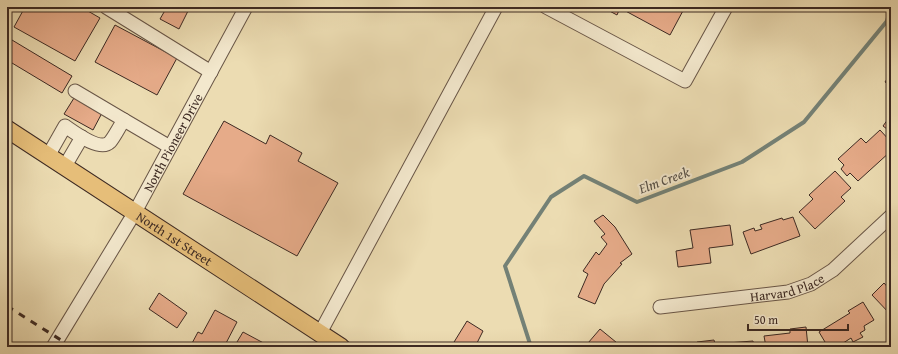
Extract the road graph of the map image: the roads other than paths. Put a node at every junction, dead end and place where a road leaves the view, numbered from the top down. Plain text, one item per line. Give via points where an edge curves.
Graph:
1 (106, 7) edge
2 (246, 7) edge
3 (496, 7) edge
4 (546, 7) edge
5 (726, 7) edge
6 (211, 72) junction
7 (76, 91) dead end
8 (124, 120) junction
9 (7, 129) edge
10 (82, 137) junction
11 (170, 147) junction
12 (48, 156) junction
13 (65, 166) junction
14 (135, 212) junction
15 (891, 216) edge
16 (660, 307) dead end
17 (320, 333) junction
18 (56, 343) edge
19 (341, 347) edge

1 - 6 street
2 - 6 street, North Pioneer Drive
3 - 17 street
4 - 5 street via 685,81
6 - 11 street, North Pioneer Drive
7 - 8 street
8 - 10 street via 109,143 95,144
8 - 11 street
9 - 12 main road, North 1st Street
10 - 12 street via 65,126
10 - 13 street
11 - 14 street, North Pioneer Drive
12 - 13 main road, North 1st Street
13 - 14 main road, North 1st Street
14 - 17 main road, North 1st Street
14 - 18 street, North Pioneer Drive
15 - 16 street, Harvard Place via 832,270 811,284 788,292
17 - 19 main road, North 1st Street

